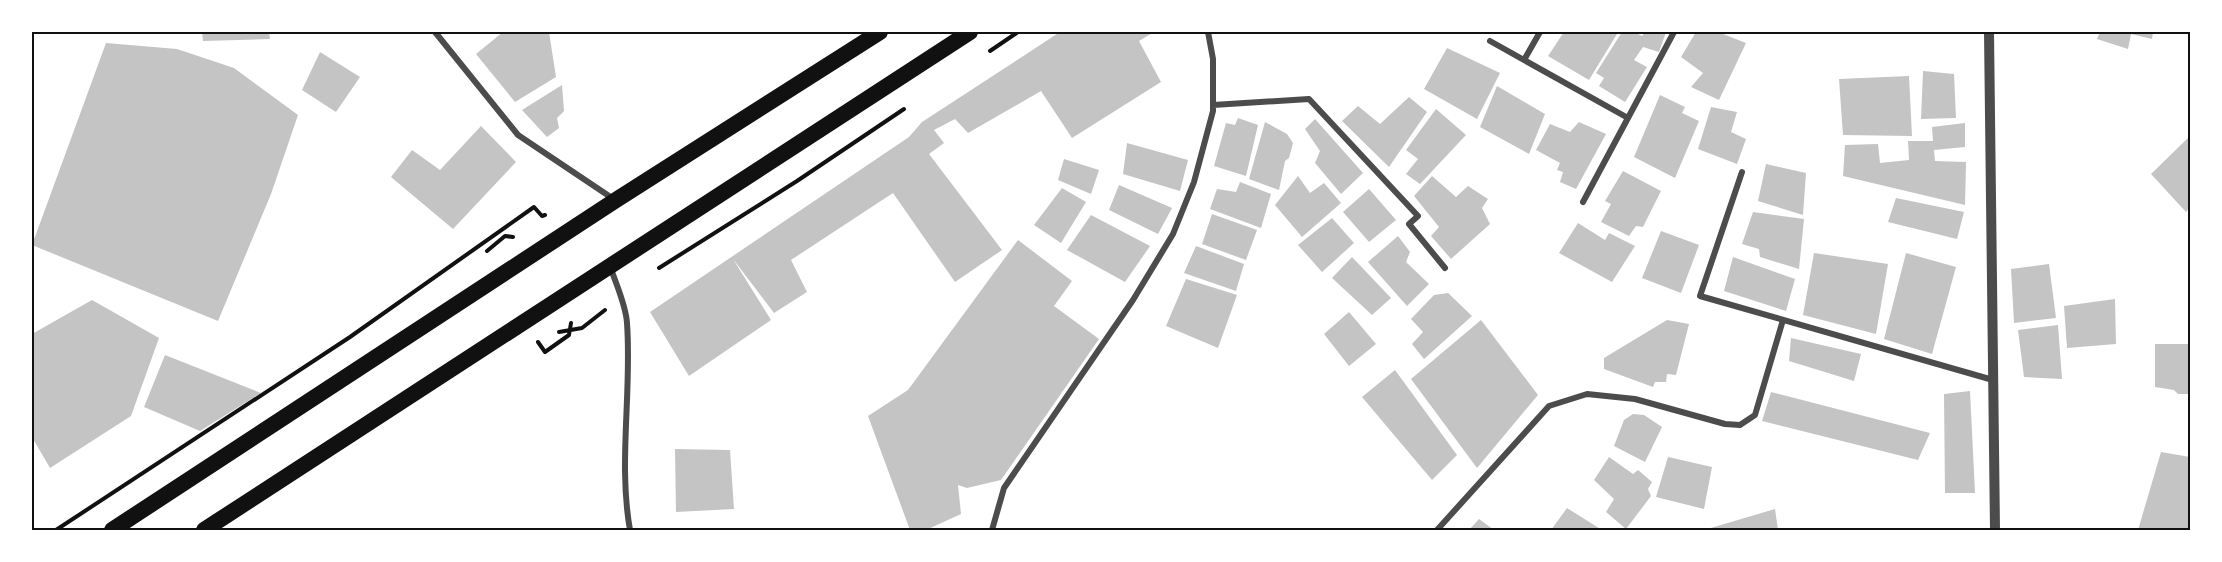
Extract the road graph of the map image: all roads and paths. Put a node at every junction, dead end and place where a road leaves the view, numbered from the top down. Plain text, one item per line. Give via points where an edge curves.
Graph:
1 (435, 32) edge
2 (880, 32) edge
3 (970, 32) edge
4 (1208, 32) edge
5 (1540, 32) edge
6 (1674, 32) edge
7 (1989, 32) edge
8 (1490, 41) dead end
9 (1524, 60) junction
10 (1213, 105) junction
11 (1628, 118) junction
12 (1742, 172) dead end
13 (616, 200) junction
14 (1583, 202) dead end
15 (551, 211) dead end
16 (610, 266) junction
17 (1445, 268) dead end
18 (1783, 320) junction
19 (1993, 380) junction
20 (56, 531) edge
21 (112, 531) edge
22 (204, 531) edge
23 (630, 531) edge
24 (992, 531) edge
25 (1437, 531) edge
26 (1995, 531) edge

1 - 13 street via 518,135
2 - 13 highway
3 - 16 highway
4 - 10 street via 1213,59
5 - 9 street
6 - 11 street
7 - 19 street
8 - 9 street
9 - 11 street
10 - 17 street via 1309,99 1418,216 1409,224
10 - 24 street via 1194,182 1173,234 1133,300 1004,488
11 - 14 street
12 - 18 street via 1700,296
13 - 21 highway
15 - 20 path via 542,216 534,207 350,337
16 - 22 highway
16 - 23 street via 627,321 625,503
18 - 19 street
18 - 25 street via 1755,415 1740,426 1635,399 1587,394 1549,406
19 - 26 street

